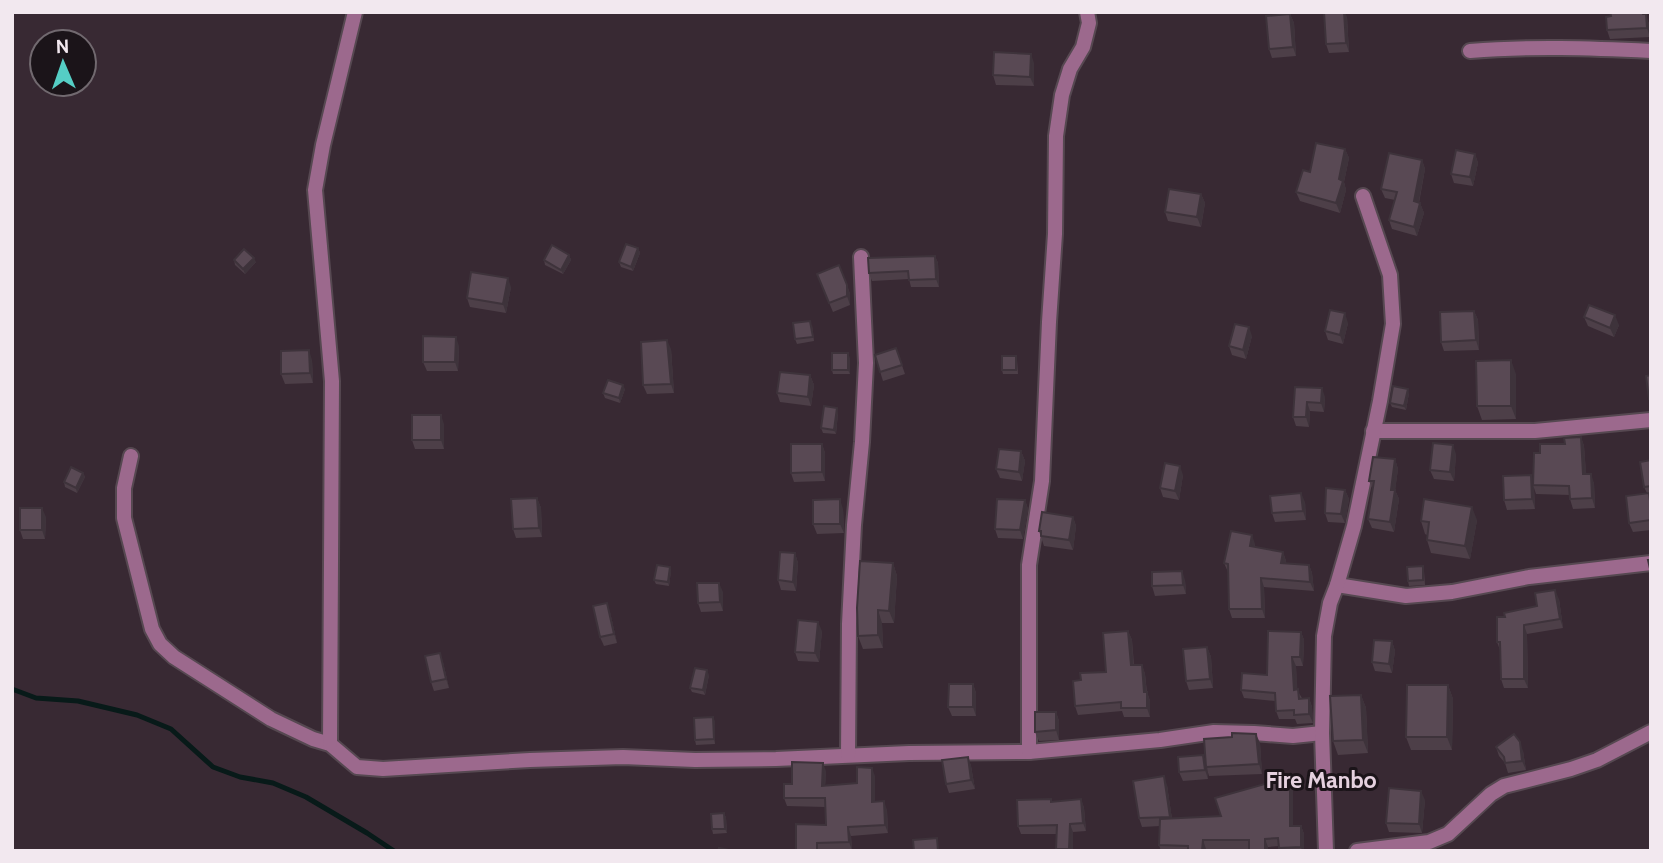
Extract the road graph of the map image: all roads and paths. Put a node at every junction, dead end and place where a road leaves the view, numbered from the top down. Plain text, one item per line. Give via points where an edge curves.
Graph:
1 (355, 12) edge
2 (1087, 12) edge
3 (1470, 51) dead end
4 (1651, 51) edge
5 (1363, 196) dead end
6 (861, 257) dead end
7 (1651, 419) edge
8 (1373, 431) junction
9 (131, 456) dead end
10 (1651, 563) edge
11 (1338, 585) junction
12 (1651, 732) edge
13 (1322, 733) junction
14 (330, 744) junction
15 (1029, 752) junction
16 (848, 755) junction
17 (1326, 851) edge
18 (1357, 851) edge

1 - 14 street via 315,190 332,380
2 - 15 street via 1083,47 1062,95 1056,136 1042,481 1029,565
3 - 4 street via 1581,47
5 - 8 street via 1390,275 1393,324
6 - 16 street via 866,363 850,612
7 - 8 street via 1535,431
8 - 11 street
9 - 14 street via 124,518 152,629 160,644 271,719
10 - 11 street via 1406,596
11 - 13 street via 1324,636
12 - 18 street via 1597,760 1504,786 1448,834 1429,842
13 - 15 street via 1214,732
13 - 17 street
14 - 16 street via 357,767 383,769 623,757 735,760
15 - 16 street

